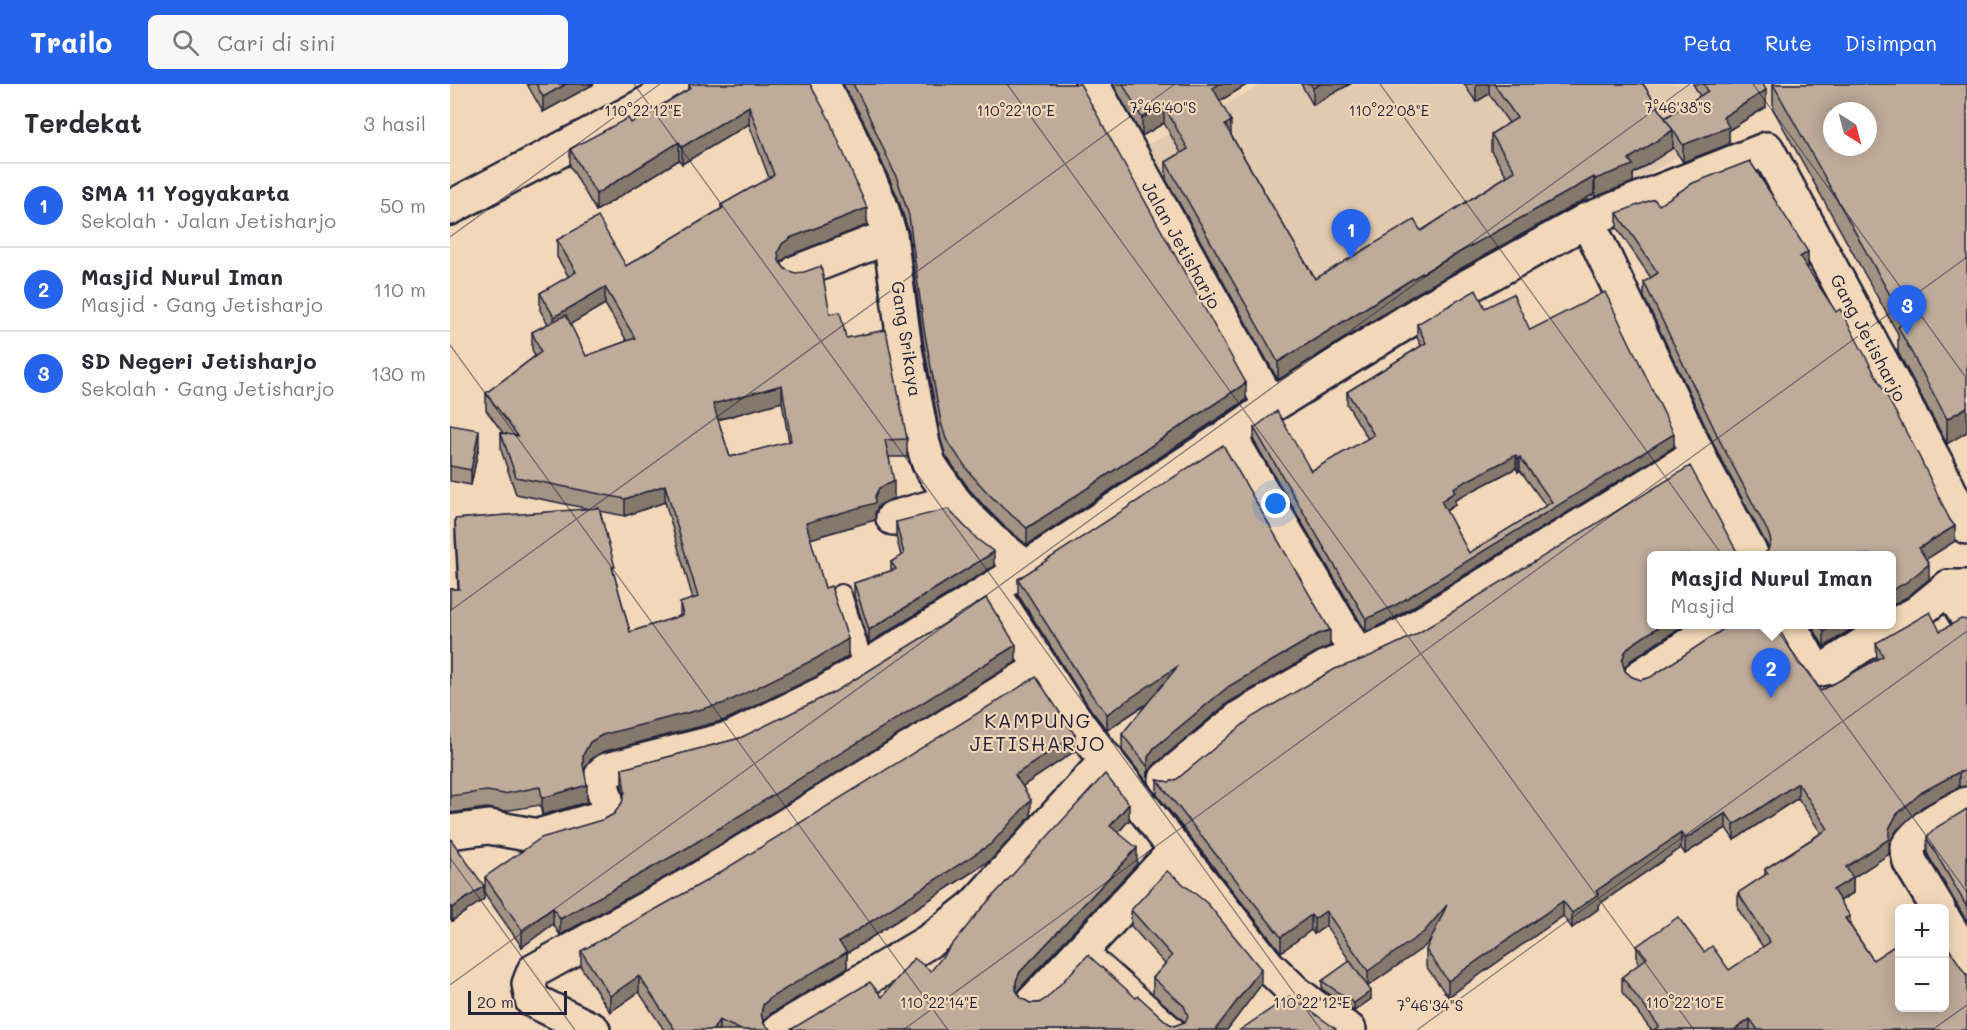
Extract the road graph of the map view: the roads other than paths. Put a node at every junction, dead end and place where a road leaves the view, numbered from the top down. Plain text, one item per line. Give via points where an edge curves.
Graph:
1 (822, 84) edge
2 (1092, 84) edge
3 (679, 85) edge
4 (450, 208) edge
5 (1587, 220) junction
6 (890, 236) junction
7 (797, 272) edge
8 (1271, 405) junction
9 (1229, 435) junction
10 (1698, 454) junction
11 (954, 501) junction
12 (893, 518) dead end
13 (1967, 527) edge
14 (1750, 551) edge
15 (1026, 568) junction
16 (1958, 587) edge
17 (992, 590) junction
18 (841, 595) dead end
19 (1967, 617) edge
20 (1896, 624) edge
21 (1713, 629) edge
22 (1792, 629) edge
23 (1887, 629) edge
24 (1358, 656) junction
25 (864, 668) junction
26 (1041, 668) junction
27 (1641, 676) dead end
28 (1107, 760) junction
29 (1166, 779) edge
30 (1967, 804) edge
31 (450, 832) edge
32 (1176, 850) junction
33 (1935, 904) edge
34 (1949, 928) edge
35 (1085, 949) junction
36 (1967, 957) edge
37 (1034, 1001) edge
38 (593, 1030) edge
39 (780, 1030) edge
40 (1176, 1030) edge
41 (1349, 1030) edge

1 - 6 street, Gang Srikaya via 846,128
2 - 8 street, Jalan Jetisharjo
3 - 4 street
5 - 8 street via 1427,309
5 - 10 street
5 - 13 street, Gang Jetisharjo via 1767,149
6 - 7 street
6 - 11 street, Gang Srikaya via 923,444 929,464
8 - 9 street
9 - 15 street
9 - 24 street
10 - 14 street
10 - 24 street via 1405,634
11 - 12 street
11 - 15 street, Gang Srikaya via 990,539
15 - 17 street
16 - 19 street
16 - 20 street
17 - 25 street
17 - 26 street
18 - 25 lane
21 - 27 street
22 - 23 street via 1815,670 1828,667
24 - 29 street via 1327,667 1241,717
25 - 31 street via 826,692 732,738 607,770 600,780 608,804 600,818 538,836 489,827
26 - 28 street
26 - 38 street via 696,881 534,971 529,984 532,1000
28 - 32 street
28 - 39 street via 973,907 931,940
30 - 33 street via 1914,836 1907,848 1910,862
32 - 35 street
32 - 41 street via 1268,966 1295,992
34 - 36 street
35 - 37 street
35 - 40 lane

